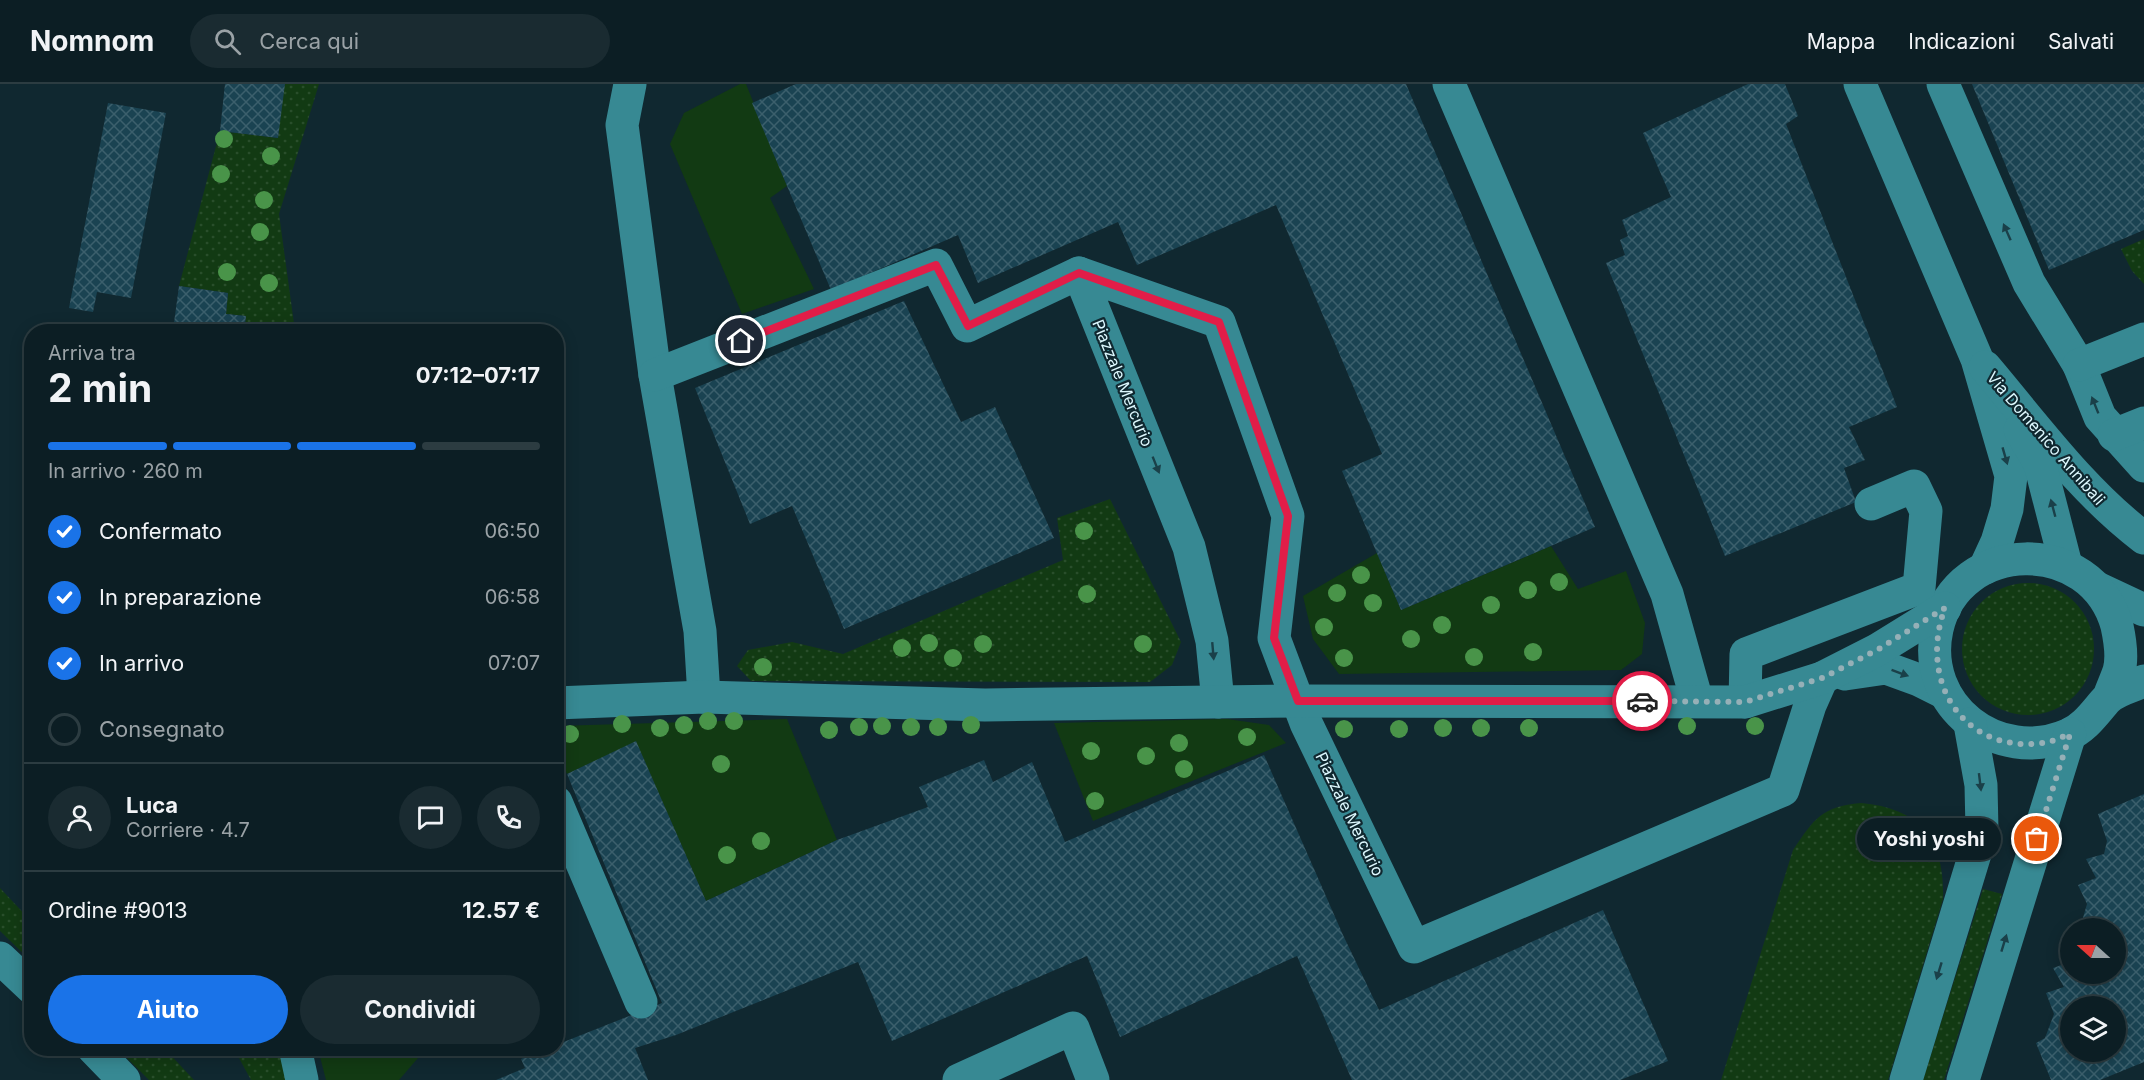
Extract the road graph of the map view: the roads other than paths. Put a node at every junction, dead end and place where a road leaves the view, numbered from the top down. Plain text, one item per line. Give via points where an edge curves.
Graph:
1 (630, 84) edge
2 (1449, 84) edge
3 (1860, 84) edge
4 (1942, 84) edge
5 (1079, 273) junction
6 (2144, 339) edge
7 (1977, 359) junction
8 (2079, 365) junction
9 (655, 375) junction
10 (2144, 423) edge
11 (2114, 435) junction
12 (2144, 466) edge
13 (1871, 504) dead end
14 (2144, 538) edge
15 (2066, 565) junction
16 (1985, 568) junction
17 (2097, 588) junction
18 (1945, 608) junction
19 (2144, 610) edge
20 (1822, 678) junction
21 (2144, 681) edge
22 (1945, 693) junction
23 (704, 697) junction
24 (2109, 697) junction
25 (1298, 701) junction
26 (1697, 701) junction
27 (1218, 702) junction
28 (1745, 702) junction
29 (564, 703) edge
30 (1970, 724) junction
31 (2070, 734) junction
32 (564, 821) edge
33 (0, 958) edge
34 (24, 980) edge
35 (641, 1002) dead end
36 (101, 1056) edge
37 (297, 1056) edge
38 (124, 1080) edge
39 (302, 1080) edge
40 (959, 1080) edge
41 (1093, 1080) edge
42 (1905, 1080) edge
43 (1963, 1080) edge

1 - 9 street via 622,125
2 - 26 street via 1666,594
3 - 7 street
8 -> 4 street via 2030,283
5 - 9 street via 968,326 936,265
5 - 25 street, Piazzale Mercurio via 1219,322 1288,516 1274,638
5 -> 27 street, Piazzale Mercurio via 1190,547 1212,641
6 - 8 street
7 - 14 street, Via Domenico Annibali via 2092,493
15 -> 7 street via 2040,464
7 -> 16 street via 2011,476 2004,520
11 -> 8 street via 2100,417
9 - 23 street via 700,631
10 - 11 street
11 - 12 street
13 - 28 street via 1914,486 1926,511 1919,588 1746,654
15 - 16 street via 2039,558 2012,559
15 - 17 street
16 - 18 street via 1962,585
17 - 19 street
17 - 24 street via 2113,612 2120,640 2120,670
18 - 20 street
18 - 22 street via 1937,629 1935,651 1937,673
20 -> 22 street via 1886,668
20 - 25 street, Piazzale Mercurio via 1783,790 1414,947
20 - 28 street
21 - 24 street
22 - 30 street
23 - 27 street via 985,705
23 - 29 street
24 - 31 street via 2092,718
25 - 26 street
25 - 27 street
26 - 28 street
30 - 31 street via 1993,737 2019,744 2045,743
30 -> 42 street via 1981,785 1982,831
43 -> 31 street
32 - 35 street
33 - 34 street
36 - 38 street
37 - 39 street
40 - 41 street via 1073,1028

